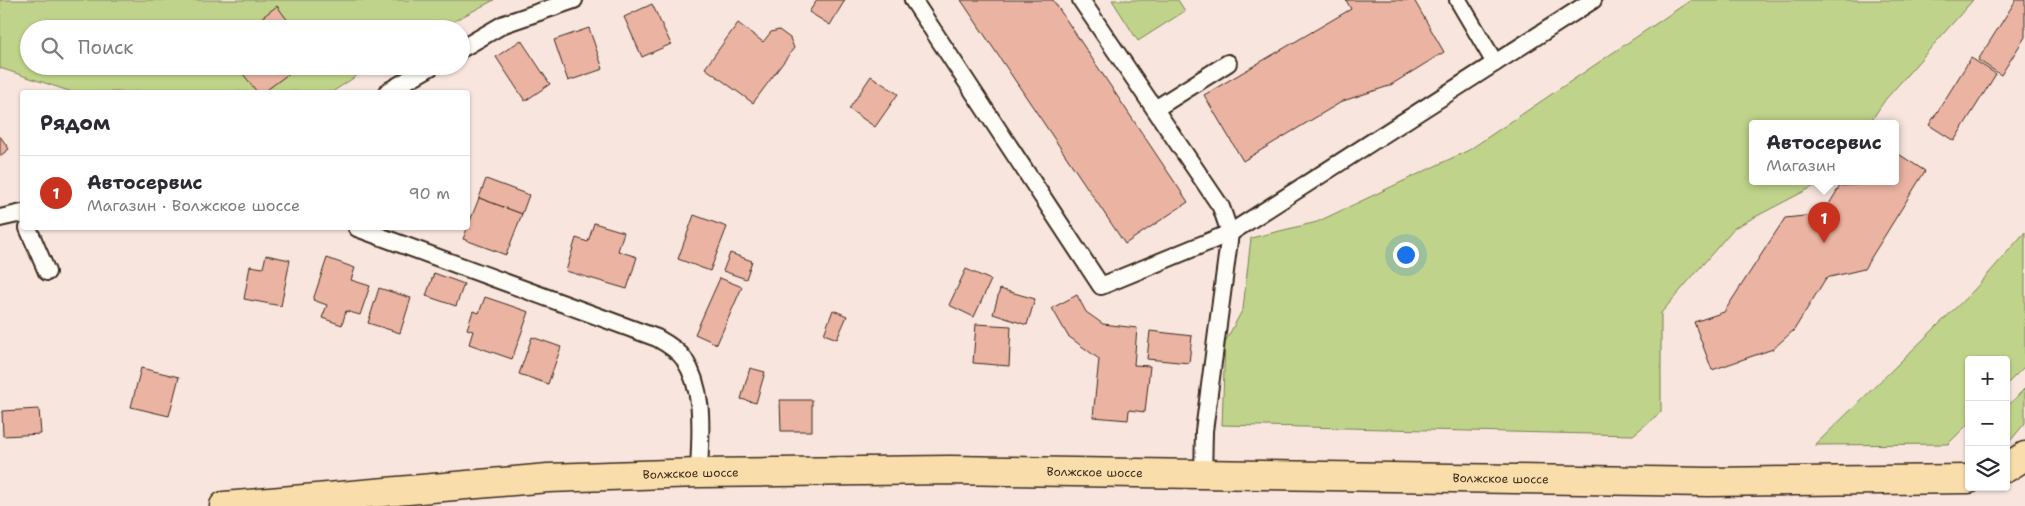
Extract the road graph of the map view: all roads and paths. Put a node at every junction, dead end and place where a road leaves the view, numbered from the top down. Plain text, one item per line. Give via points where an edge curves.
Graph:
1 (574, 0) edge
2 (913, 0) edge
3 (1081, 0) edge
4 (1458, 0) edge
5 (1593, 0) edge
6 (470, 44) edge
7 (1495, 62) junction
8 (1228, 63) dead end
9 (417, 75) edge
10 (391, 90) edge
11 (1155, 109) junction
12 (20, 213) edge
13 (0, 218) edge
14 (29, 230) edge
15 (362, 230) edge
16 (1230, 233) junction
17 (47, 272) dead end
18 (2025, 456) edge
19 (2010, 465) edge
20 (699, 473) junction
21 (1203, 476) junction
22 (1965, 479) edge
23 (224, 506) edge

1 - 6 lane via 504,24
2 - 16 lane via 1102,286
3 - 11 lane
4 - 7 lane
5 - 7 lane
7 - 16 lane
8 - 11 lane
9 - 10 lane
11 - 16 lane via 1221,208
12 - 13 lane
14 - 17 lane
15 - 20 lane via 668,344 684,358 694,378 700,411
16 - 21 lane via 1204,431
18 - 19 main road
20 - 21 main road, Волжское шоссе via 950,470
20 - 23 main road, Волжское шоссе via 548,478
21 - 22 main road, Волжское шоссе via 1709,482

